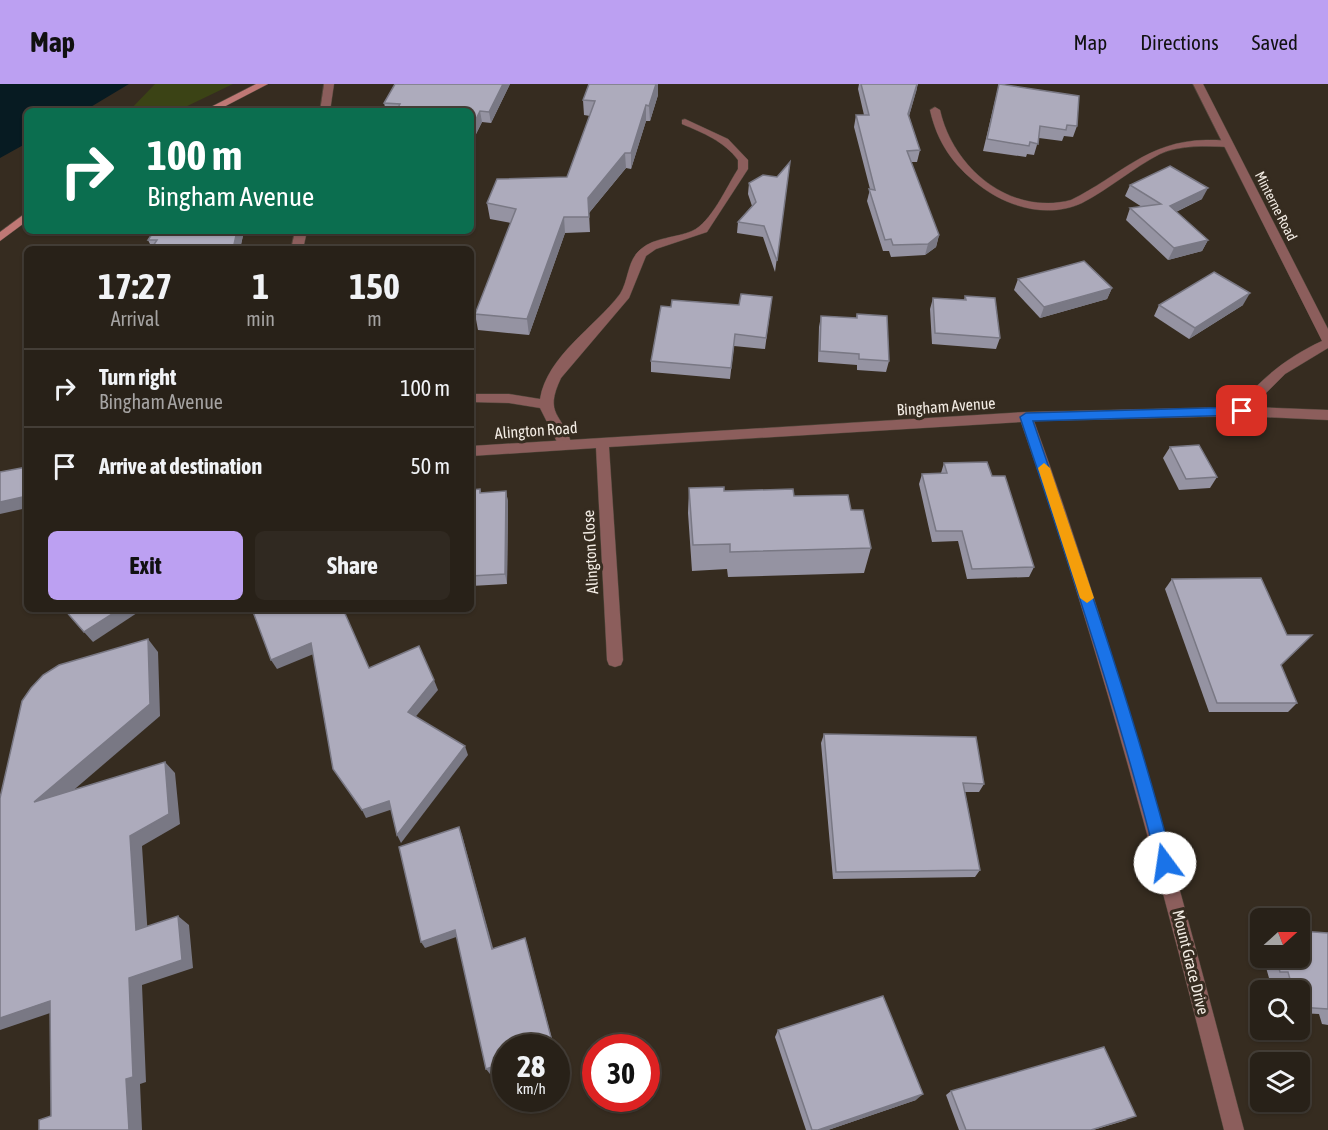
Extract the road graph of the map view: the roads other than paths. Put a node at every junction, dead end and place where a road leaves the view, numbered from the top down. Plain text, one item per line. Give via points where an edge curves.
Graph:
1 (263, 84) edge
2 (329, 84) edge
3 (1198, 84) edge
4 (214, 108) edge
5 (325, 108) edge
6 (935, 110) dead end
7 (685, 122) dead end
8 (1228, 144) junction
9 (24, 218) edge
10 (0, 238) edge
11 (1328, 342) edge
12 (474, 398) edge
13 (546, 405) junction
14 (1242, 411) junction
15 (1328, 415) edge
16 (1026, 417) junction
17 (602, 443) junction
18 (565, 446) junction
19 (474, 451) edge
20 (615, 660) dead end
21 (1234, 1130) edge

1 - 4 main road
2 - 5 street
3 - 8 street, Minterne Road
6 - 8 street via 949,149 968,170 1011,200 1034,207 1075,202 1170,147
7 - 13 street via 728,143 743,160 743,169 702,231 647,249 639,257 626,295 548,386
8 - 11 street, Minterne Road
9 - 10 main road
11 - 14 street, Minterne Road via 1307,352
12 - 13 street via 504,397
13 - 18 street via 549,417 563,434
14 - 15 street, Bingham Avenue
14 - 16 street, Bingham Avenue
16 - 17 street, Bingham Avenue
16 - 21 street, Mount Grace Drive via 1089,602 1148,796
17 - 18 street, Alington Road
17 - 20 street, Alington Close
18 - 19 street, Alington Road

